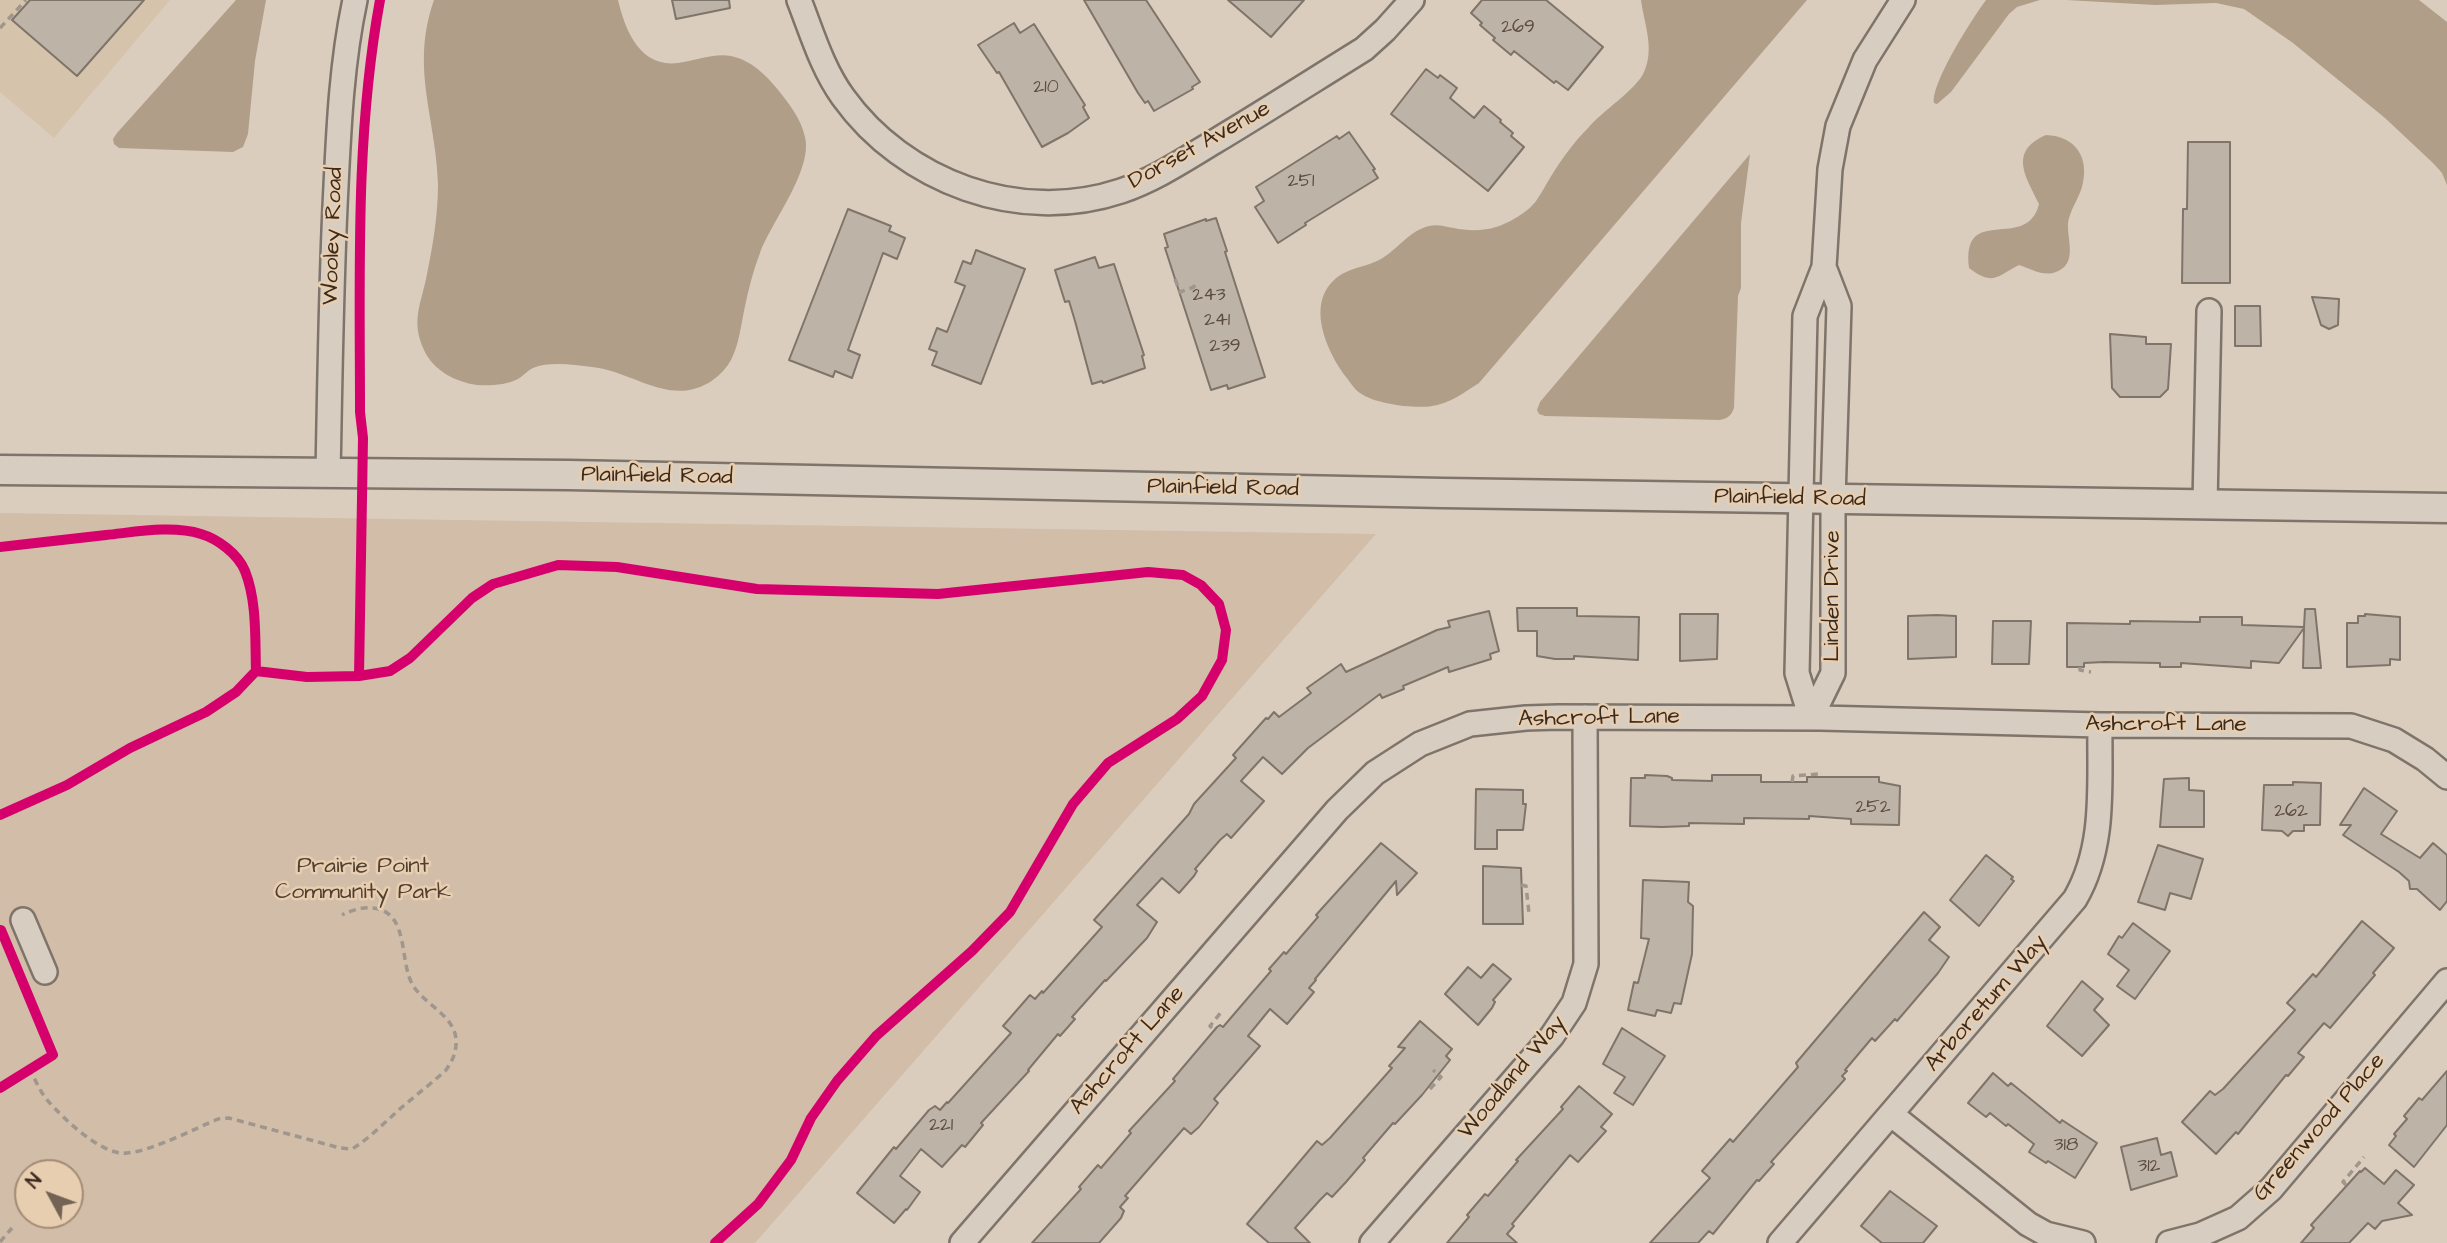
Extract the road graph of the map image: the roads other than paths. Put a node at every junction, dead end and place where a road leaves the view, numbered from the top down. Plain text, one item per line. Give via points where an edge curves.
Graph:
1 (355, 0) edge
2 (799, 0) edge
3 (1412, 0) edge
4 (1903, 0) edge
5 (1824, 267) junction
6 (2208, 311) dead end
7 (0, 470) edge
8 (328, 474) junction
9 (1802, 499) junction
10 (1833, 499) junction
11 (2205, 504) junction
12 (2447, 508) edge
13 (1585, 718) junction
14 (1811, 718) junction
15 (2100, 725) junction
16 (2447, 777) edge
17 (23, 920) dead end
18 (45, 972) dead end
19 (2447, 981) edge
20 (1892, 1115) junction
21 (962, 1243) edge
22 (1372, 1243) edge
23 (1780, 1243) edge
24 (2083, 1243) edge
25 (2169, 1243) edge

1 - 8 street, Wooley Road via 345,43 337,158
2 - 3 street, Dorset Avenue via 842,96 894,150 956,187 1033,203 1119,192 1160,174 1364,49
4 - 5 street, Linden Drive via 1866,60 1838,126 1829,169
5 - 9 street, Linden Drive via 1805,316
5 - 10 street, Linden Drive via 1839,306
6 - 11 street
7 - 8 main road, Plainfield Road
8 - 9 main road, Plainfield Road
9 - 10 main road, Plainfield Road
9 - 14 street, Linden Drive via 1797,673
10 - 11 main road, Plainfield Road
10 - 14 street, Linden Drive via 1833,673
11 - 12 main road, Plainfield Road
13 - 14 street, Ashcroft Lane
13 - 21 street, Ashcroft Lane via 1470,724 1420,744 1375,774 1337,810
13 - 22 street, Woodland Way via 1586,964 1574,1003 1552,1036
14 - 15 street, Ashcroft Lane
15 - 16 street, Ashcroft Lane via 2351,726 2394,740
15 - 20 street, Arboretum Way via 2097,837 2083,886 2067,912
17 - 18 street
19 - 25 street, Greenwood Place via 2271,1189 2238,1218
20 - 23 street, Arboretum Way
20 - 24 street via 2028,1224 2046,1234

